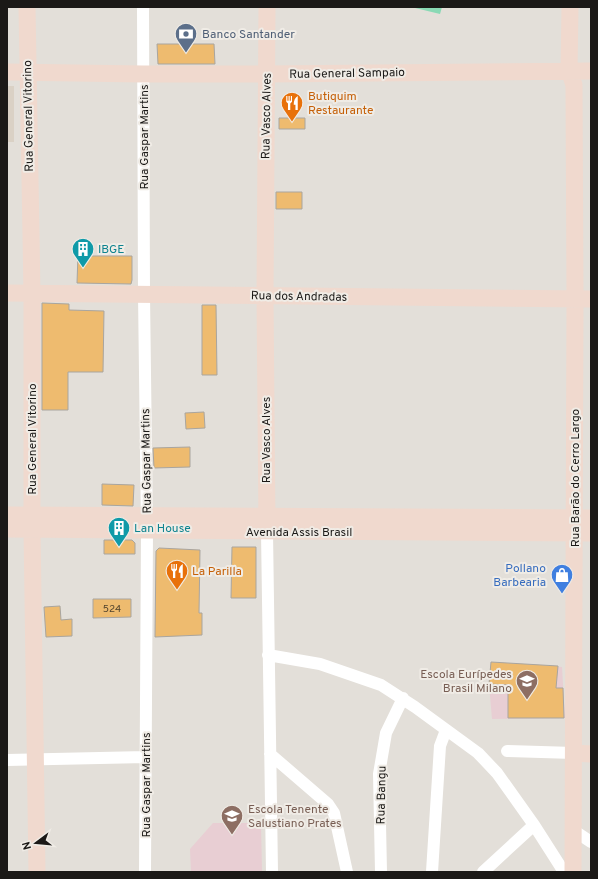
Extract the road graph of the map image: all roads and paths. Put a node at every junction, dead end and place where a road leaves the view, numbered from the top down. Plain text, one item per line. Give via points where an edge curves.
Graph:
1 (27, 7) edge
2 (143, 7) edge
3 (267, 7) edge
4 (570, 7) edge
5 (580, 7) edge
6 (7, 72) edge
7 (28, 72) junction
8 (144, 74) junction
9 (267, 74) junction
10 (579, 74) edge
11 (7, 293) edge
12 (32, 293) junction
13 (144, 294) junction
14 (265, 295) junction
15 (583, 299) edge
16 (7, 515) edge
17 (32, 522) junction
18 (147, 523) junction
19 (267, 524) junction
20 (583, 526) edge
21 (7, 529) edge
22 (268, 655) junction
23 (403, 698) junction
24 (446, 730) junction
25 (507, 751) dead end
26 (574, 753) junction
27 (270, 754) junction
28 (591, 754) edge
29 (146, 757) junction
30 (7, 760) edge
31 (35, 760) junction
32 (534, 825) junction
33 (573, 830) junction
34 (591, 842) edge
35 (36, 872) edge
36 (145, 872) edge
37 (272, 872) edge
38 (347, 872) edge
39 (376, 872) edge
40 (381, 872) edge
41 (387, 872) edge
42 (432, 872) edge
43 (483, 872) edge
44 (564, 872) edge
45 (573, 872) edge

1 - 7 street, Rua General Vitorino
2 - 8 street, Rua Gaspar Martins
3 - 9 street, Rua Vasco Alves
4 - 10 street, Rua Barão do Cerro Largo
5 - 10 street, Rua Barão do Cerro Largo
6 - 7 street, Rua General Sampaio
7 - 8 street, Rua General Sampaio
7 - 12 street, Rua General Vitorino
8 - 9 street, Rua General Sampaio
8 - 13 street, Rua Gaspar Martins
9 - 10 street, Rua General Sampaio
9 - 14 street, Rua Vasco Alves
10 - 15 street, Rua Barão do Cerro Largo
11 - 12 street, Rua dos Andradas
12 - 13 street, Rua dos Andradas
12 - 17 street, Rua General Vitorino
13 - 14 street, Rua dos Andradas
13 - 18 street, Rua Gaspar Martins
14 - 15 street, Rua dos Andradas
14 - 19 street, Rua Vasco Alves
15 - 20 street, Rua Barão do Cerro Largo
16 - 17 street, Avenida Assis Brasil
17 - 18 street, Avenida Assis Brasil
17 - 21 street, Avenida Assis Brasil
17 - 31 street, Rua General Vitorino
18 - 19 street, Avenida Assis Brasil
18 - 29 street, Rua Gaspar Martins
19 - 20 street, Avenida Assis Brasil
19 - 22 street, Rua Vasco Alves
20 - 26 street, Rua Barão do Cerro Largo
22 - 23 street via 320,664 381,685
22 - 27 street, Rua Vasco Alves
23 - 24 street
23 - 40 street, Rua Bangu via 386,733 379,774
24 - 32 street via 478,753 497,773
24 - 42 street via 440,746
25 - 26 street
26 - 28 street
26 - 33 street, Rua Barão do Cerro Largo
27 - 37 street, Rua Vasco Alves
27 - 38 street via 328,804 334,813
29 - 31 street
29 - 36 street, Rua Gaspar Martins
30 - 31 street
31 - 35 street, Rua General Vitorino
32 - 43 street
32 - 44 street
33 - 34 street
33 - 45 street, Rua Barão do Cerro Largo
39 - 40 street
40 - 41 street

